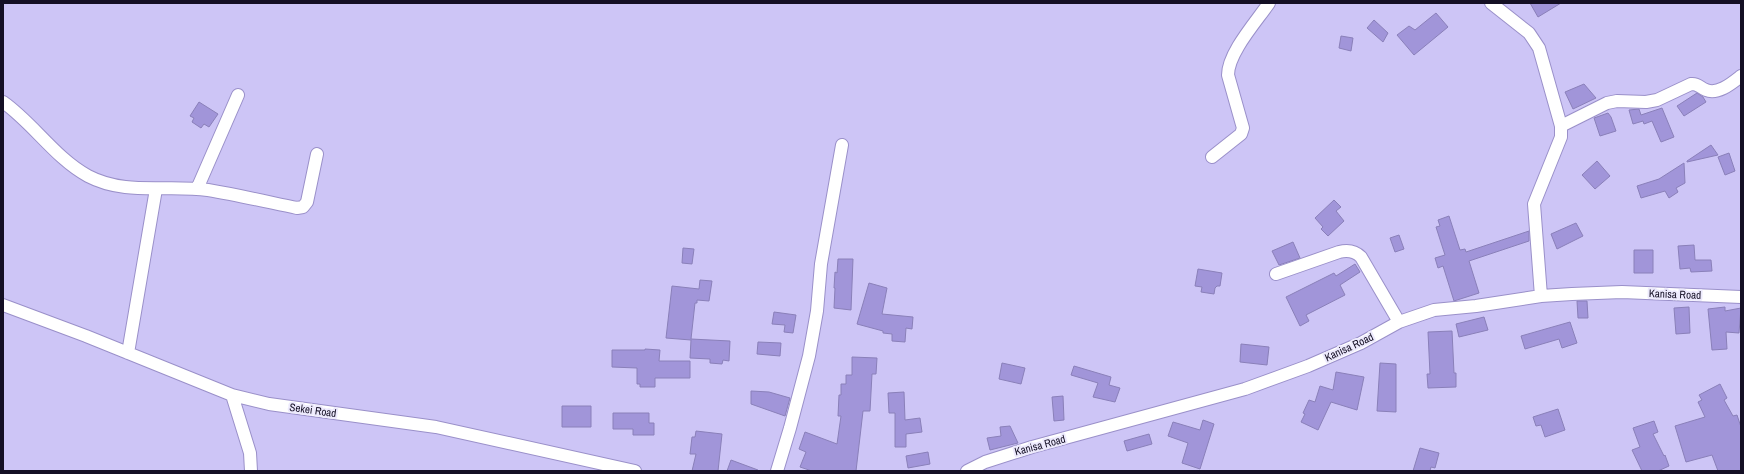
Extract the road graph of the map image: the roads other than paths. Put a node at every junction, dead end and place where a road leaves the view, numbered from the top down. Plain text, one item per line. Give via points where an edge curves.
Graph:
1 (1269, 3) edge
2 (1491, 3) edge
3 (1741, 76) edge
4 (238, 95) dead end
5 (3, 102) edge
6 (1562, 126) junction
7 (842, 145) dead end
8 (317, 154) dead end
9 (1212, 157) dead end
10 (156, 189) junction
11 (197, 189) junction
12 (1276, 274) dead end
13 (1541, 296) junction
14 (1741, 297) edge
15 (3, 305) edge
16 (1399, 322) junction
17 (128, 353) junction
18 (232, 395) junction
19 (251, 471) edge
20 (635, 471) edge
21 (777, 471) edge
22 (967, 471) edge

1 - 9 street via 1233,55 1228,69 1243,128 1241,134
2 - 6 street via 1529,33 1539,48
3 - 6 street via 1713,92 1691,84 1657,100 1607,102
4 - 11 street
5 - 10 street via 18,112 70,164 88,176 134,189
6 - 13 street via 1561,137 1534,204
7 - 21 street via 821,264 817,311 809,356
8 - 11 street via 307,202 297,208
10 - 11 street
10 - 17 street
12 - 16 street via 1339,252 1356,253 1361,257
13 - 14 street, Kanisa Road via 1622,292
13 - 16 street, Kanisa Road via 1434,310
15 - 17 street, Sekei Road
16 - 22 street, Kanisa Road via 1314,364 1252,386 1032,447 985,462
17 - 18 street, Sekei Road
18 - 19 street via 250,453
18 - 20 street, Sekei Road via 290,407 436,427

